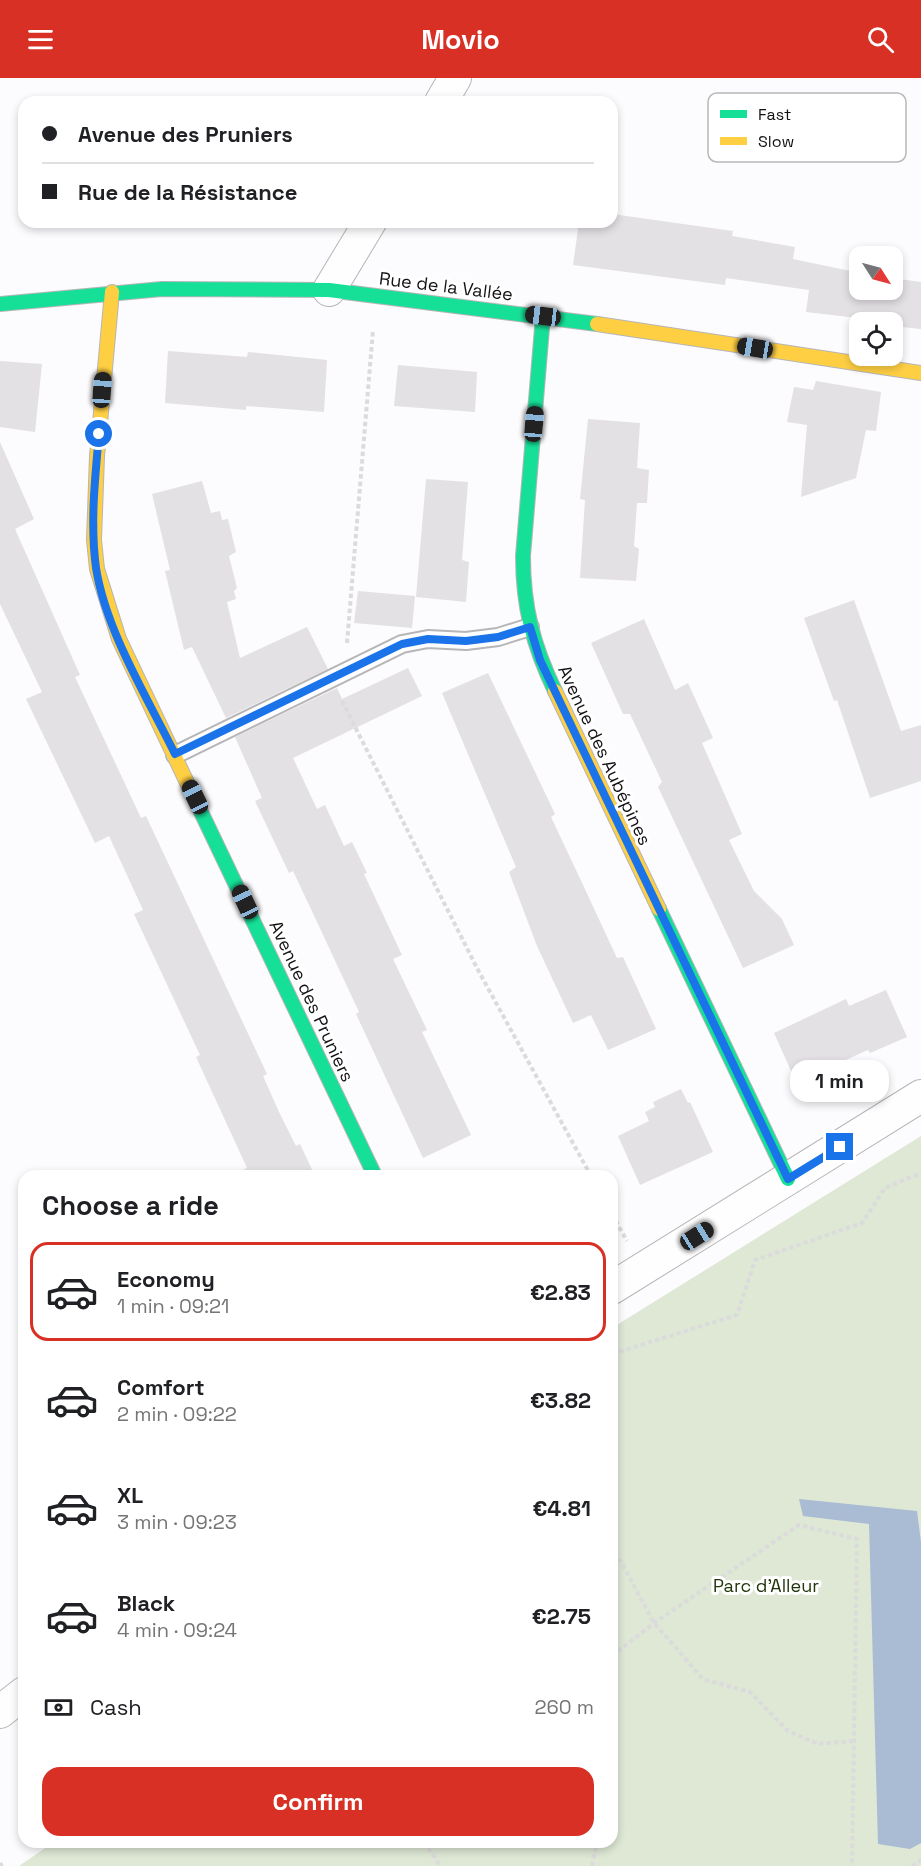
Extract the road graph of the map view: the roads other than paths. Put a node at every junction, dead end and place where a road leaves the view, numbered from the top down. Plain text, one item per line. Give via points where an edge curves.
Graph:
1 (455, 78) edge
2 (444, 96) edge
3 (366, 228) edge
4 (329, 290) junction
5 (112, 292) junction
6 (0, 304) edge
7 (543, 316) junction
8 (921, 373) edge
9 (530, 627) junction
10 (175, 754) junction
11 (921, 1096) edge
12 (372, 1170) edge
13 (788, 1179) junction
14 (618, 1283) edge
15 (18, 1698) edge
16 (0, 1712) edge

1 - 2 street
3 - 4 street
4 - 5 street, Rue de la Vallée
4 - 7 street, Rue de la Vallée
5 - 6 street, Rue de la Vallée
5 - 10 street, Avenue des Pruniers via 97,456 97,569 119,639
7 - 8 street, Rue de la Vallée
7 - 9 street, Avenue des Aubépines via 523,556 523,596
9 - 10 lane via 498,637 466,641 428,639 402,644
9 - 13 street, Avenue des Aubépines via 540,660
10 - 12 street, Avenue des Pruniers
11 - 13 street
13 - 14 street
15 - 16 street

